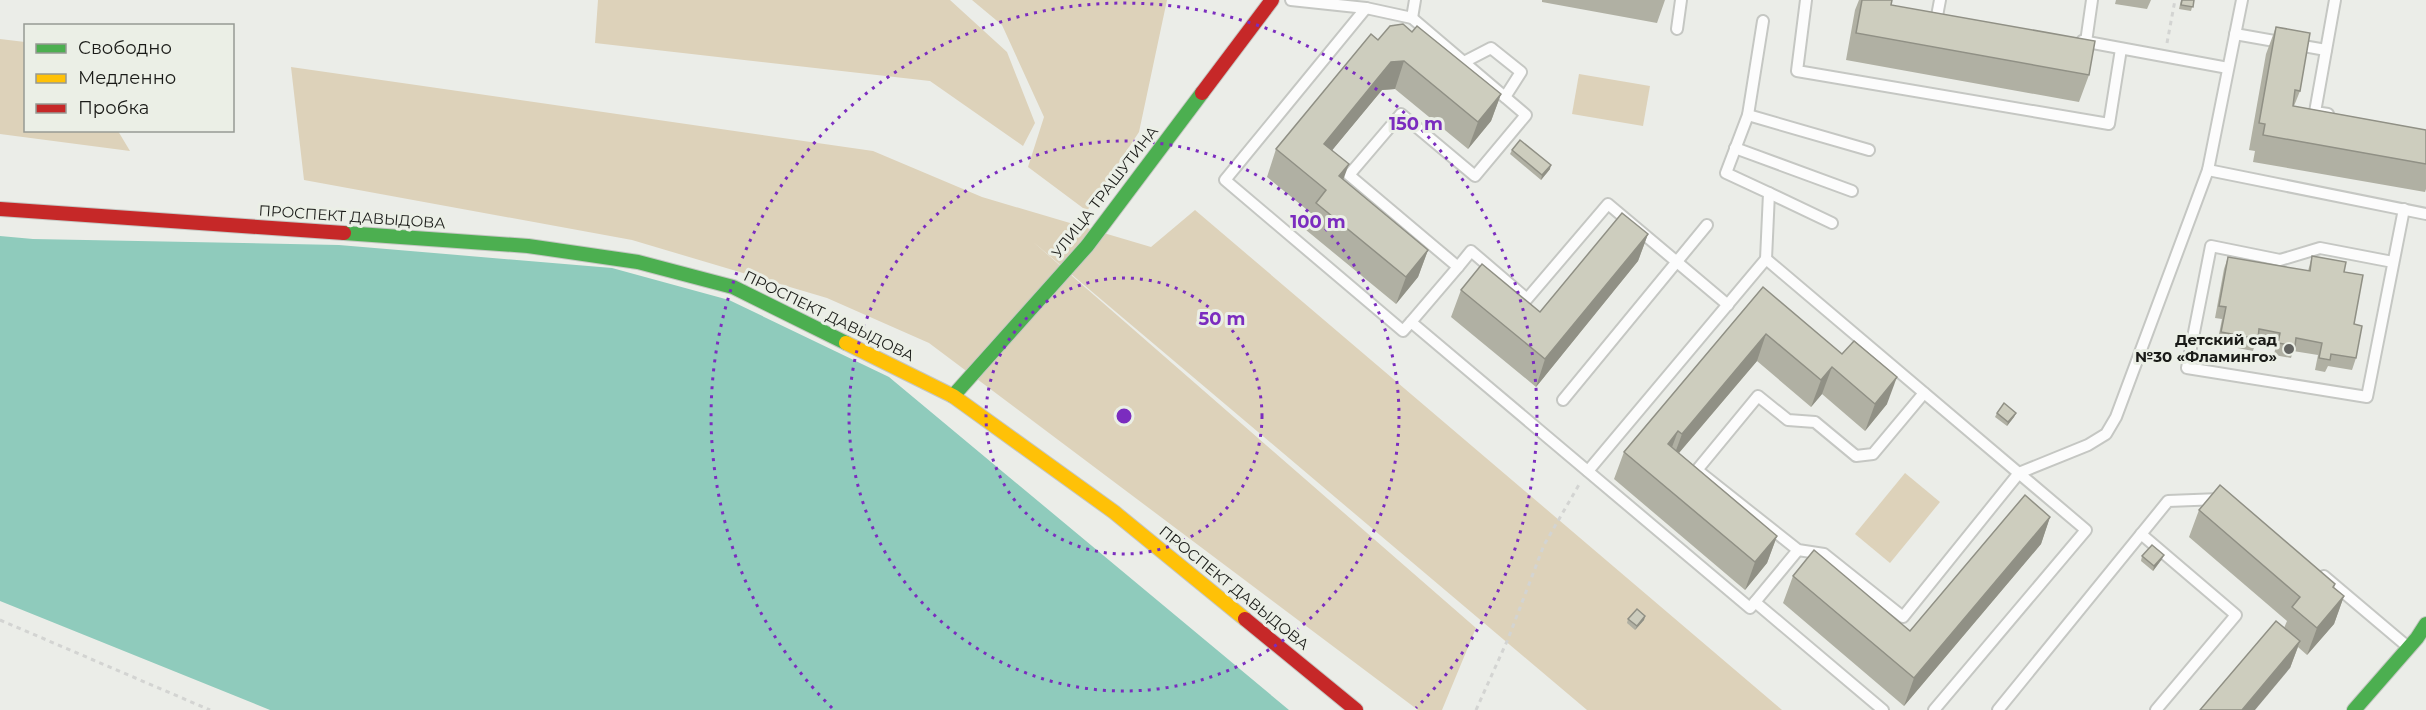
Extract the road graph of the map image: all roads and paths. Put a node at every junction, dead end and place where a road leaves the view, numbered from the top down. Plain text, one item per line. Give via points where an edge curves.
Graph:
1 (1272, 0) edge
2 (1291, 0) edge
3 (1415, 0) edge
4 (1681, 0) edge
5 (1806, 0) edge
6 (1940, 0) edge
7 (2092, 0) edge
8 (2175, 0) edge
9 (2242, 0) edge
10 (2335, 0) edge
11 (1366, 8) junction
12 (1925, 13) edge
13 (1937, 16) junction
14 (1412, 18) junction
15 (1948, 18) edge
16 (1763, 21) dead end
17 (1677, 29) dead end
18 (2235, 34) junction
19 (2074, 40) edge
20 (2086, 42) junction
21 (2121, 48) junction
22 (2326, 50) junction
23 (2165, 57) junction
24 (1464, 62) junction
25 (2228, 68) junction
26 (1505, 97) junction
27 (1748, 115) junction
28 (2337, 116) edge
29 (1735, 148) junction
30 (1869, 150) dead end
31 (2208, 170) junction
32 (1852, 190) dead end
33 (1769, 193) junction
34 (0, 209) edge
35 (2404, 209) junction
36 (2426, 213) edge
37 (1832, 223) dead end
38 (1707, 225) dead end
39 (1766, 259) junction
40 (1677, 261) junction
41 (2393, 262) junction
42 (1458, 267) junction
43 (1728, 304) junction
44 (1411, 322) junction
45 (1924, 393) junction
46 (953, 396) junction
47 (1563, 400) dead end
48 (1587, 471) junction
49 (2019, 473) junction
50 (2233, 498) edge
51 (2141, 534) junction
52 (1798, 550) junction
53 (2312, 565) edge
54 (1755, 602) junction
55 (0, 620) edge
56 (2426, 624) edge
57 (2409, 647) junction
58 (210, 710) edge
59 (1356, 710) edge
60 (1476, 710) edge
61 (1883, 710) edge
62 (1934, 710) edge
63 (1998, 710) edge
64 (2156, 710) edge
65 (2354, 710) edge

1 - 46 street, УЛИЦА ТРАШУТИНА via 1087,246
2 - 11 lane
3 - 14 lane
4 - 17 lane
5 - 21 lane via 1797,71 2109,124
6 - 13 lane
7 - 20 lane
8 - 23 path
9 - 18 lane
10 - 22 lane
11 - 14 lane
11 - 44 lane via 1225,180 1403,331
12 - 13 lane
13 - 15 lane
14 - 24 lane
16 - 27 lane
18 - 22 lane
18 - 25 lane
19 - 20 lane
20 - 21 lane
21 - 23 lane
22 - 28 lane via 2315,112
23 - 25 lane
24 - 26 lane
24 - 26 lane via 1491,48 1521,72
25 - 31 lane
26 - 42 lane via 1526,115 1475,176 1401,114 1349,175
27 - 29 lane
27 - 30 lane
29 - 32 lane
29 - 33 lane via 1726,173
31 - 35 lane
31 - 49 lane via 2106,435
33 - 37 lane
33 - 39 lane
34 - 46 street, ПРОСПЕКТ ДАВЫДОВА via 528,246 638,262 733,287
35 - 36 lane
35 - 41 lane
38 - 40 lane
39 - 43 lane
39 - 45 lane
40 - 42 lane via 1608,204 1527,299 1471,251
40 - 43 lane
40 - 47 lane
41 - 41 lane via 2367,398 2187,368 2211,246 2280,260 2320,248
42 - 44 lane
43 - 48 lane
44 - 48 lane
45 - 49 lane
45 - 52 lane via 1873,454 1856,456 1815,422 1788,420 1758,396 1697,470
46 - 59 street, ПРОСПЕКТ ДАВЫДОВА via 1114,512
48 - 54 lane via 1750,608
48 - 60 path via 1544,545
49 - 52 lane via 1903,617 1824,554
49 - 62 lane via 2086,530
50 - 51 lane via 2168,501
51 - 63 lane
51 - 64 lane via 2236,615
52 - 54 lane
53 - 57 lane
54 - 61 lane
55 - 58 path
56 - 57 street
57 - 65 street

